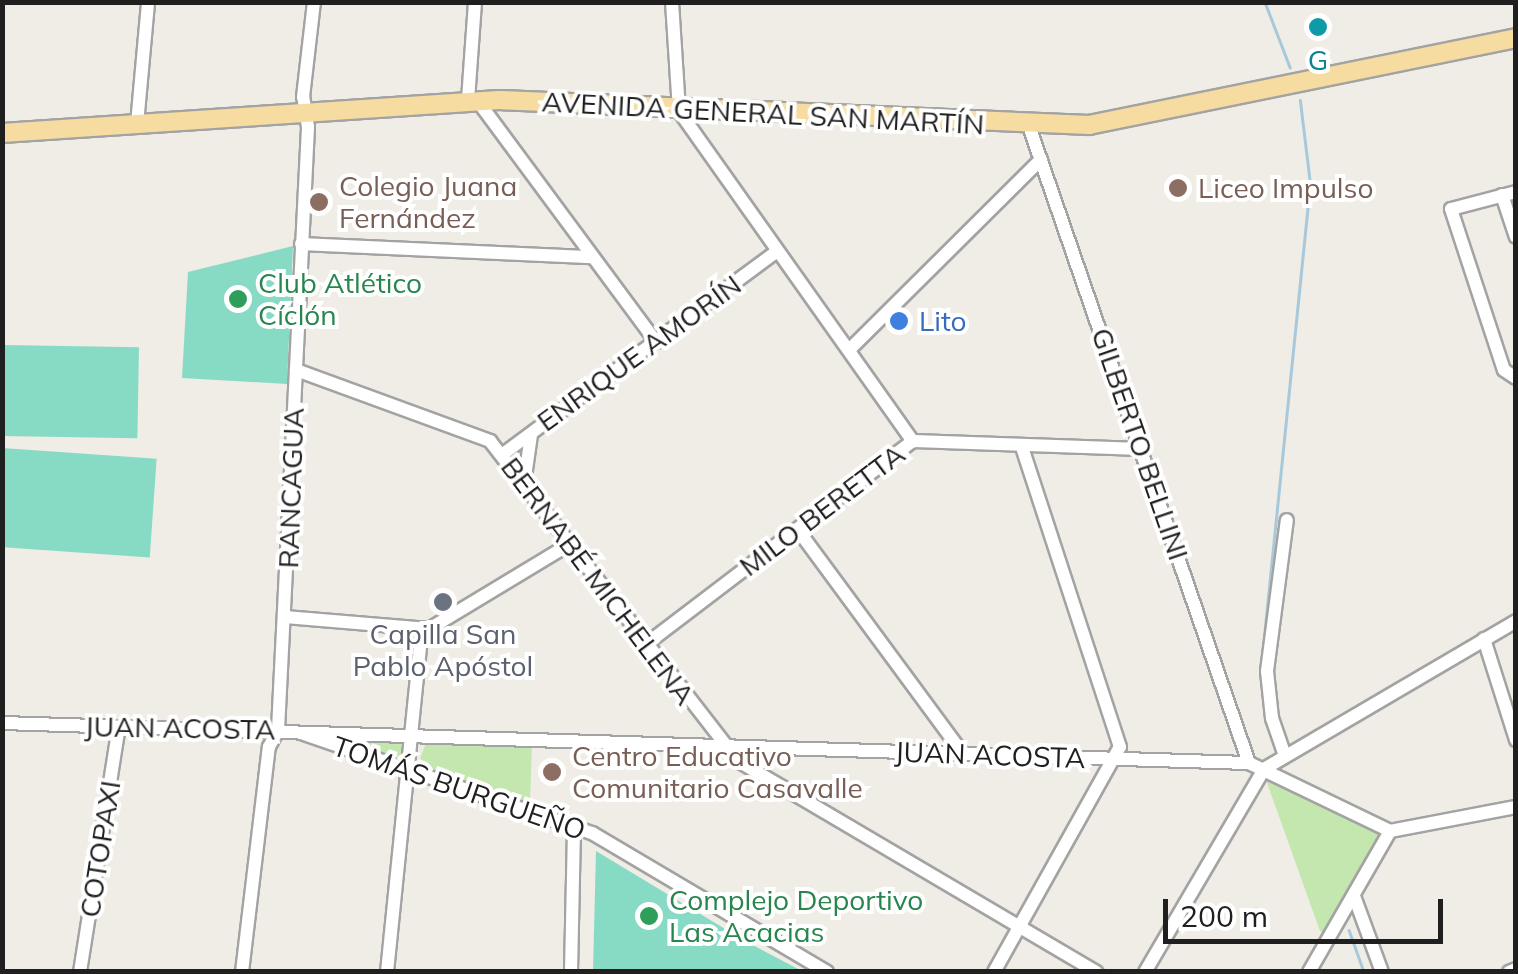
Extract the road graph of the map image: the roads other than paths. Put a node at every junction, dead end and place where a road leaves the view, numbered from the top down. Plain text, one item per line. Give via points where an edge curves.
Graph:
1 (148, 2) edge
2 (314, 2) edge
3 (475, 2) edge
4 (672, 2) edge
5 (1516, 38) edge
6 (472, 100) junction
7 (306, 111) junction
8 (679, 112) junction
9 (138, 124) junction
10 (1029, 126) junction
11 (2, 133) edge
12 (1041, 159) junction
13 (1509, 194) edge
14 (1516, 237) edge
15 (301, 244) junction
16 (776, 252) junction
17 (592, 257) junction
18 (656, 342) junction
19 (850, 350) junction
20 (296, 370) junction
21 (1516, 378) edge
22 (532, 433) junction
23 (913, 441) junction
24 (1022, 447) junction
25 (1142, 449) junction
26 (503, 454) junction
27 (524, 484) junction
28 (1288, 520) dead end
29 (798, 530) junction
30 (570, 544) junction
31 (285, 617) junction
32 (1516, 621) edge
33 (422, 629) junction
34 (1484, 639) junction
35 (645, 645) junction
36 (2, 723) edge
37 (119, 727) junction
38 (278, 730) junction
39 (297, 731) junction
40 (412, 733) junction
41 (1516, 740) edge
42 (720, 744) junction
43 (1284, 753) junction
44 (963, 754) junction
45 (1118, 760) junction
46 (1249, 763) junction
47 (1264, 769) junction
48 (409, 773) junction
49 (1516, 806) edge
50 (574, 826) junction
51 (1390, 830) junction
52 (1354, 896) junction
53 (1019, 928) junction
54 (80, 972) edge
55 (242, 972) edge
56 (387, 972) edge
57 (571, 972) edge
58 (826, 972) edge
59 (994, 972) edge
60 (1096, 972) edge
61 (1145, 972) edge
62 (1309, 972) edge
63 (1382, 972) edge

1 - 9 street
2 - 7 street, RANCAGUA
3 - 6 street
4 - 8 street
5 - 10 main road, AVENIDA GENERAL SAN MARTÍN via 1111,122
6 - 7 main road, AVENIDA GENERAL SAN MARTÍN
6 - 8 main road, AVENIDA GENERAL SAN MARTÍN
6 - 17 street
7 - 9 main road, AVENIDA GENERAL SAN MARTÍN
7 - 15 street, RANCAGUA
8 - 10 main road, AVENIDA GENERAL SAN MARTÍN
8 - 16 street
9 - 11 main road, AVENIDA GENERAL SAN MARTÍN
10 - 12 street, GILBERTO BELLINI
12 - 19 street
12 - 25 street, GILBERTO BELLINI
13 - 14 street
13 - 21 street via 1452,209 1504,370
15 - 17 street
15 - 20 street, RANCAGUA
16 - 18 street, ENRIQUE AMORÍN
16 - 19 street
17 - 18 street
18 - 22 street, ENRIQUE AMORÍN
19 - 23 street
20 - 26 street, BERNABÉ MICHELENA via 484,438
20 - 31 street, RANCAGUA
22 - 26 street, ENRIQUE AMORÍN
22 - 27 street
23 - 24 street, MILO BERETTA
23 - 29 street, MILO BERETTA
24 - 25 street, MILO BERETTA
24 - 45 street via 1117,736
25 - 46 street, GILBERTO BELLINI
26 - 27 street, BERNABÉ MICHELENA
27 - 30 street, BERNABÉ MICHELENA
28 - 43 street via 1267,671
29 - 35 street, MILO BERETTA
29 - 44 street
30 - 33 street via 457,616
30 - 35 street, BERNABÉ MICHELENA
31 - 33 street
31 - 38 street, RANCAGUA
32 - 34 street
33 - 40 street
34 - 41 street
34 - 43 street
35 - 42 street, BERNABÉ MICHELENA
36 - 37 street, JUAN ACOSTA
37 - 38 street, JUAN ACOSTA
37 - 54 street, COTOPAXI
38 - 39 street, JUAN ACOSTA
38 - 55 street, RANCAGUA via 269,747
39 - 40 street, JUAN ACOSTA
39 - 48 street, TOMÁS BURGUEÑO
40 - 42 street, JUAN ACOSTA
40 - 48 street
42 - 44 street, JUAN ACOSTA
42 - 53 street
43 - 47 street
44 - 45 street, JUAN ACOSTA
45 - 46 street, JUAN ACOSTA
45 - 53 street
46 - 47 street, JUAN ACOSTA
47 - 51 street, JUAN ACOSTA
47 - 61 street
48 - 50 street, TOMÁS BURGUEÑO
48 - 56 street
49 - 51 street
50 - 57 street
50 - 58 street, TOMÁS BURGUEÑO
51 - 52 street
52 - 62 street
52 - 63 street
53 - 59 street
53 - 60 street

